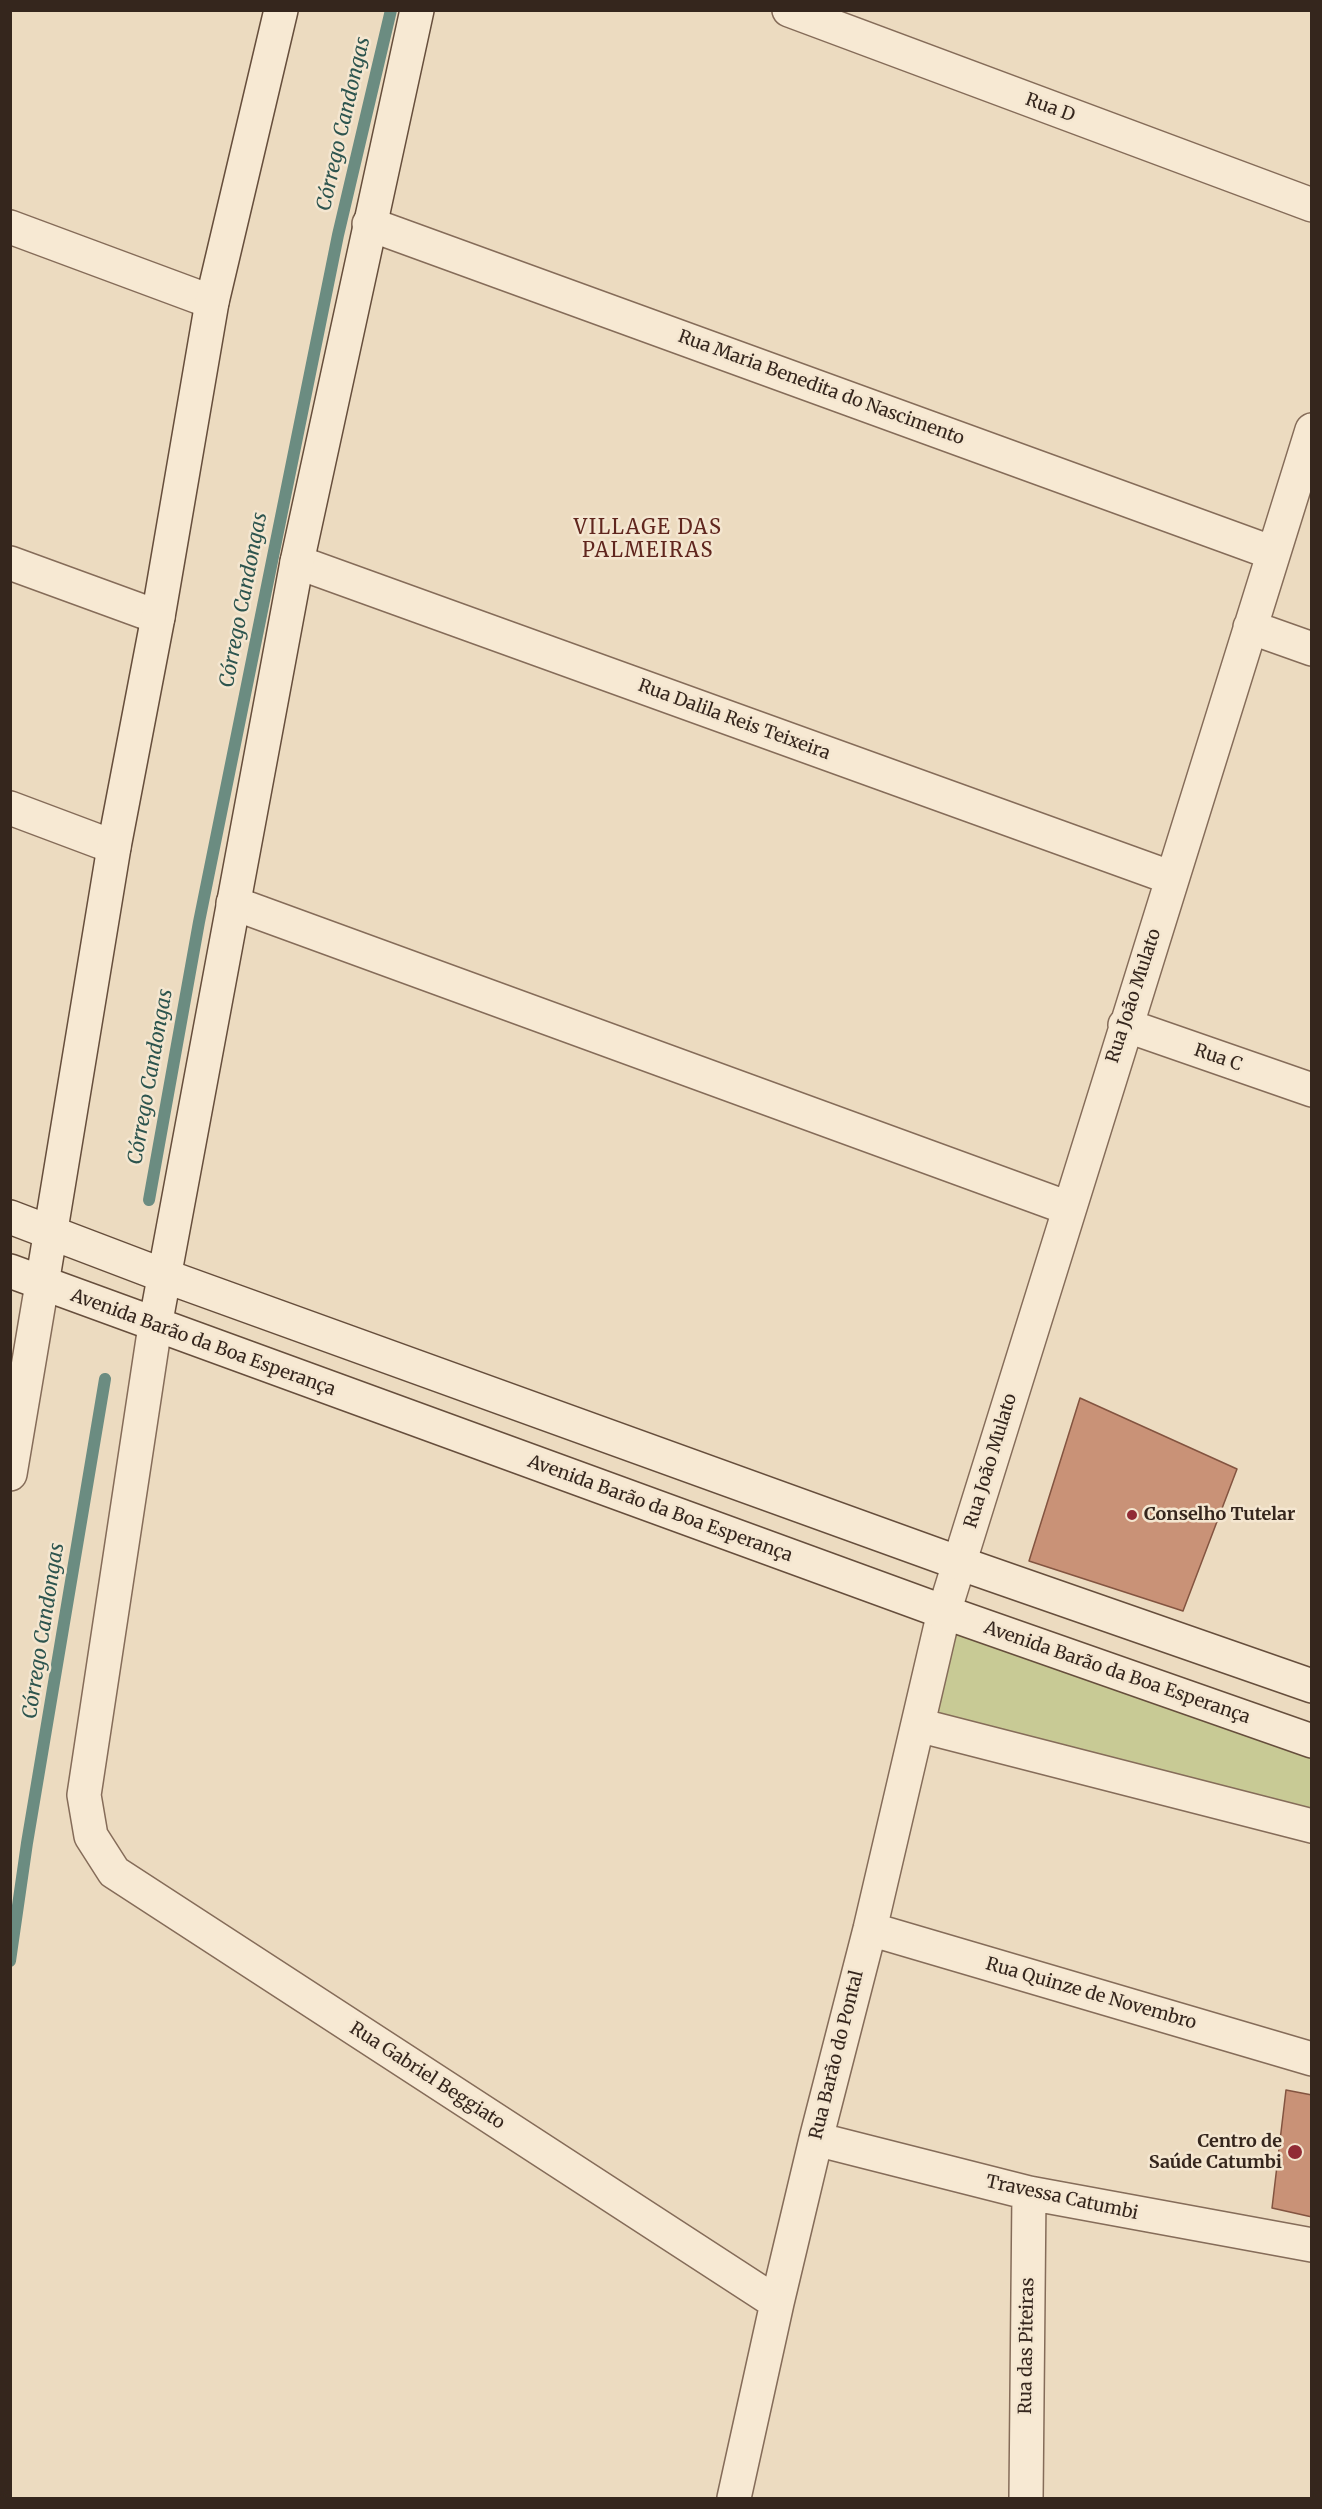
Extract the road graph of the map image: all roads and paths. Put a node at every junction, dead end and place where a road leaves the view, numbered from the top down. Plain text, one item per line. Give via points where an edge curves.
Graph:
1 (281, 10) edge
2 (417, 10) edge
3 (789, 10) edge
4 (1311, 205) edge
5 (369, 224) junction
6 (10, 227) edge
7 (213, 302) junction
8 (1311, 430) edge
9 (1273, 553) junction
10 (297, 562) junction
11 (10, 563) edge
12 (158, 617) junction
13 (1250, 627) junction
14 (1311, 649) edge
15 (10, 808) edge
16 (114, 847) junction
17 (1172, 878) junction
18 (233, 903) junction
19 (1125, 1025) junction
20 (1311, 1090) edge
21 (1068, 1208) junction
22 (10, 1217) edge
23 (52, 1233) junction
24 (10, 1271) edge
25 (165, 1276) junction
26 (42, 1284) junction
27 (155, 1326) junction
28 (422, 1369) junction
29 (408, 1417) junction
30 (10, 1474) edge
31 (959, 1563) junction
32 (944, 1612) junction
33 (1311, 1686) edge
34 (918, 1725) junction
35 (1311, 1741) edge
36 (1311, 1826) edge
37 (870, 1929) junction
38 (1311, 2059) edge
39 (816, 2139) junction
40 (1029, 2193) junction
41 (1311, 2245) edge
42 (777, 2303) junction
43 (734, 2499) edge
44 (1026, 2499) edge

1 - 7 street
2 - 5 street
3 - 4 street, Rua D
5 - 9 street, Rua Maria Benedita do Nascimento
5 - 10 street
6 - 7 street
7 - 12 street
8 - 9 street, Rua João Mulato
9 - 13 street, Rua João Mulato
10 - 17 street, Rua Dalila Reis Teixeira
10 - 18 street
11 - 12 street
12 - 16 street
13 - 14 street
13 - 17 street, Rua João Mulato
15 - 16 street
16 - 23 street
17 - 19 street, Rua João Mulato
18 - 21 street
18 - 25 street
19 - 20 street, Rua C
19 - 21 street, Rua João Mulato
21 - 31 street, Rua João Mulato
22 - 23 street
23 - 25 street
23 - 26 street
24 - 26 street, Avenida Barão da Boa Esperança
25 - 27 street
25 - 28 street
26 - 27 street, Avenida Barão da Boa Esperança
26 - 30 street
27 - 29 street, Avenida Barão da Boa Esperança
27 - 42 street, Rua Gabriel Beggiato via 84,1795 91,1836 114,1872
28 - 29 street
28 - 31 street
29 - 32 street, Avenida Barão da Boa Esperança
31 - 32 street, Rua João Mulato
31 - 33 street
32 - 34 street, Rua Barão do Pontal
32 - 35 street, Avenida Barão da Boa Esperança
34 - 36 street
34 - 37 street, Rua Barão do Pontal
37 - 38 street, Rua Quinze de Novembro
37 - 39 street, Rua Barão do Pontal
39 - 40 street, Travessa Catumbi
39 - 42 street, Rua Barão do Pontal
40 - 41 street, Travessa Catumbi
40 - 44 street, Rua das Piteiras
42 - 43 street, Rua Barão do Pontal

